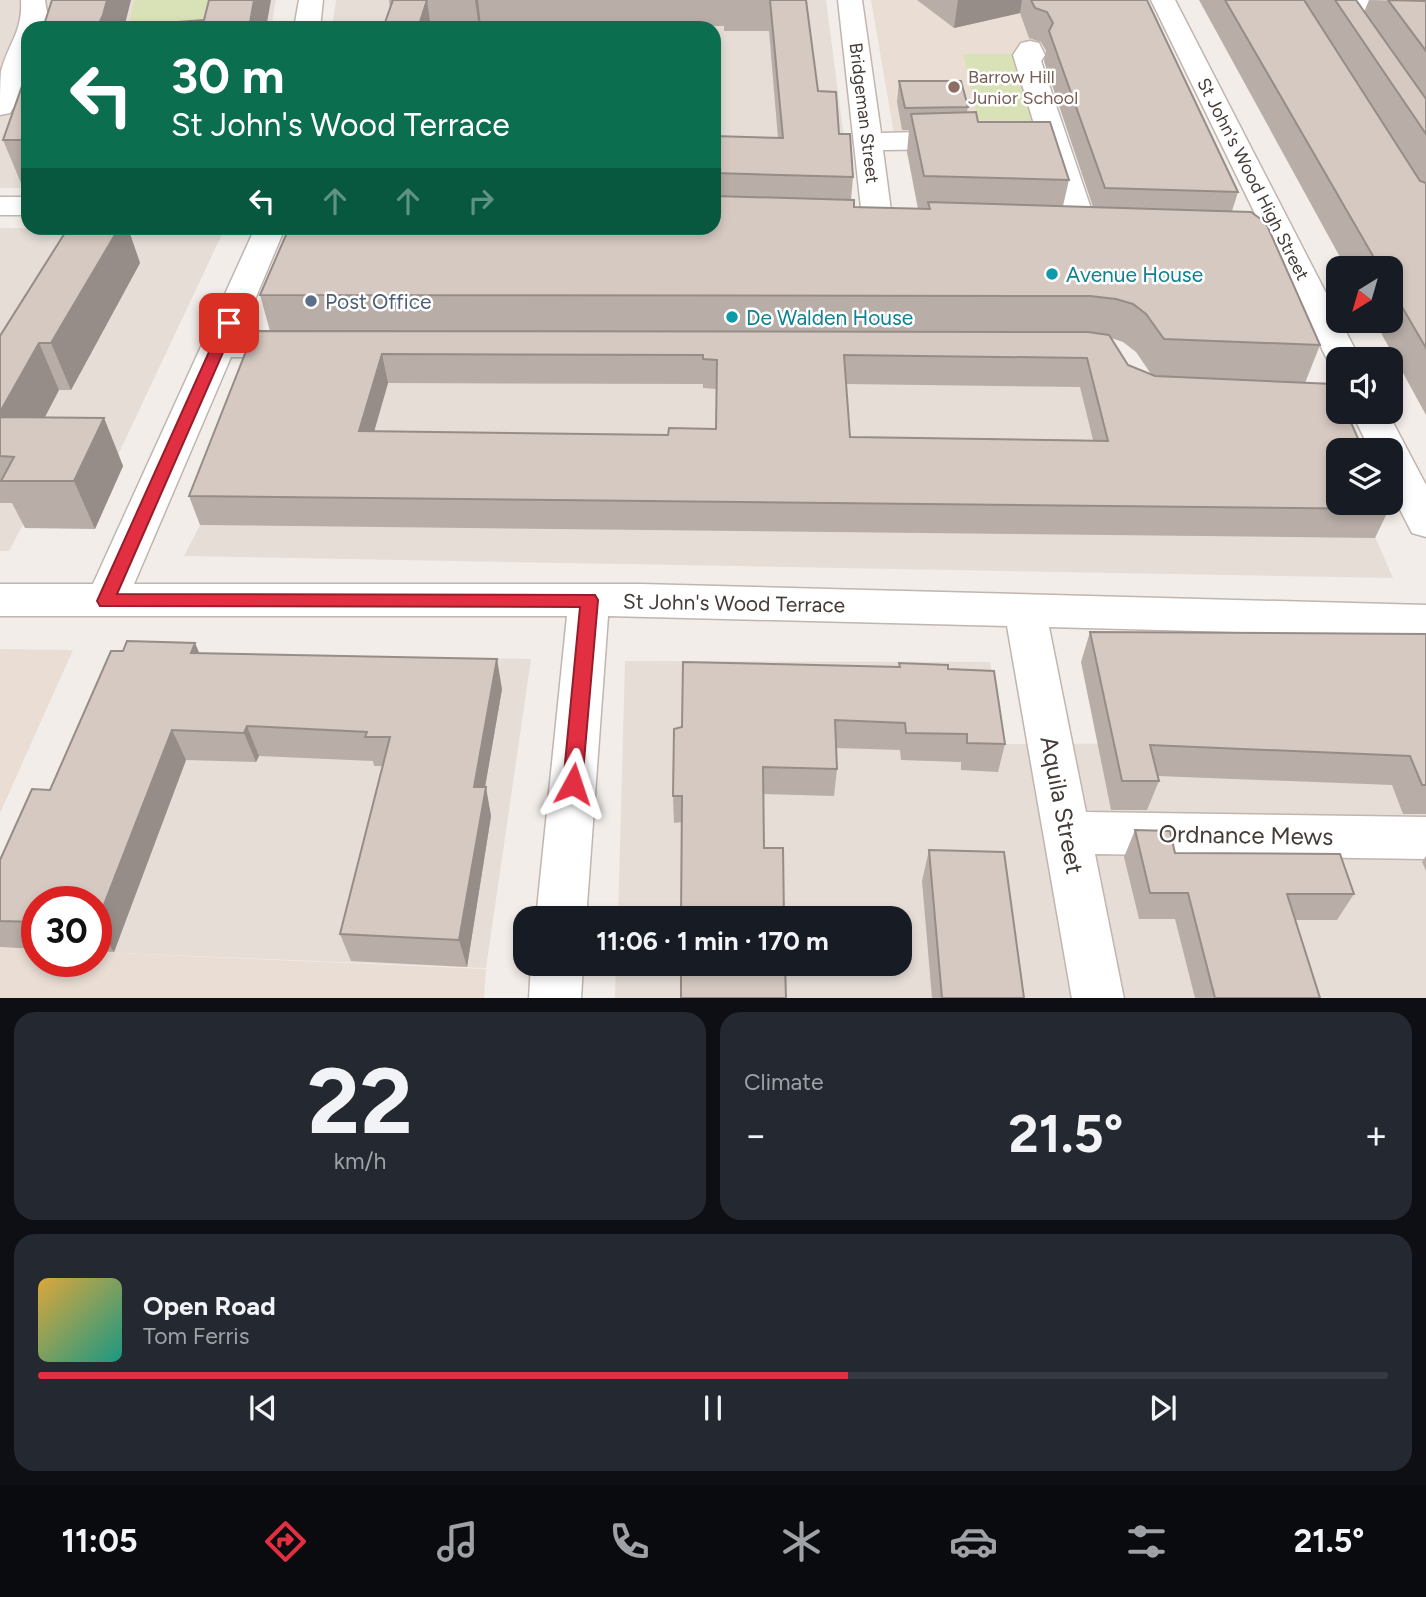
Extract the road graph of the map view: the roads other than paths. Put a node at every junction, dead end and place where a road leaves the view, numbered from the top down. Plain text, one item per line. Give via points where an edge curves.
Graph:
1 (33, 0) edge
2 (311, 0) edge
3 (850, 0) edge
4 (1163, 0) edge
5 (1426, 4) edge
6 (34, 21) edge
7 (308, 21) edge
8 (1372, 48) edge
9 (1030, 49) dead end
10 (21, 54) edge
11 (0, 107) edge
12 (967, 140) edge
13 (867, 142) junction
14 (0, 206) edge
15 (21, 206) edge
16 (878, 226) edge
17 (1083, 232) edge
18 (267, 235) edge
19 (1190, 235) edge
20 (1284, 238) junction
21 (219, 346) junction
22 (330, 346) edge
23 (1337, 347) edge
24 (1403, 478) edge
25 (1426, 523) edge
26 (0, 600) edge
27 (589, 600) junction
28 (106, 601) junction
29 (1025, 612) junction
30 (1426, 621) edge
31 (1067, 833) junction
32 (1426, 838) edge
33 (562, 906) edge
34 (557, 976) edge
35 (555, 998) edge
36 (1098, 998) edge

1 - 6 street
2 - 7 street
3 - 13 street, Bridgeman Street
4 - 20 street, St John's Wood High Street
5 - 8 street via 1341,4
9 - 17 street via 1032,55 1027,55
10 - 11 street
12 - 13 street
13 - 16 street, Bridgeman Street
14 - 15 street
18 - 21 street
19 - 20 street
20 - 23 street, St John's Wood High Street
21 - 22 street
21 - 28 street
24 - 25 street
26 - 28 street, St John's Wood Terrace
27 - 28 street, St John's Wood Terrace
27 - 29 street, St John's Wood Terrace
27 - 33 street
29 - 30 street, St John's Wood Terrace
29 - 31 street, Aquila Street
31 - 32 street, Ordnance Mews
31 - 36 street, Aquila Street
34 - 35 street

